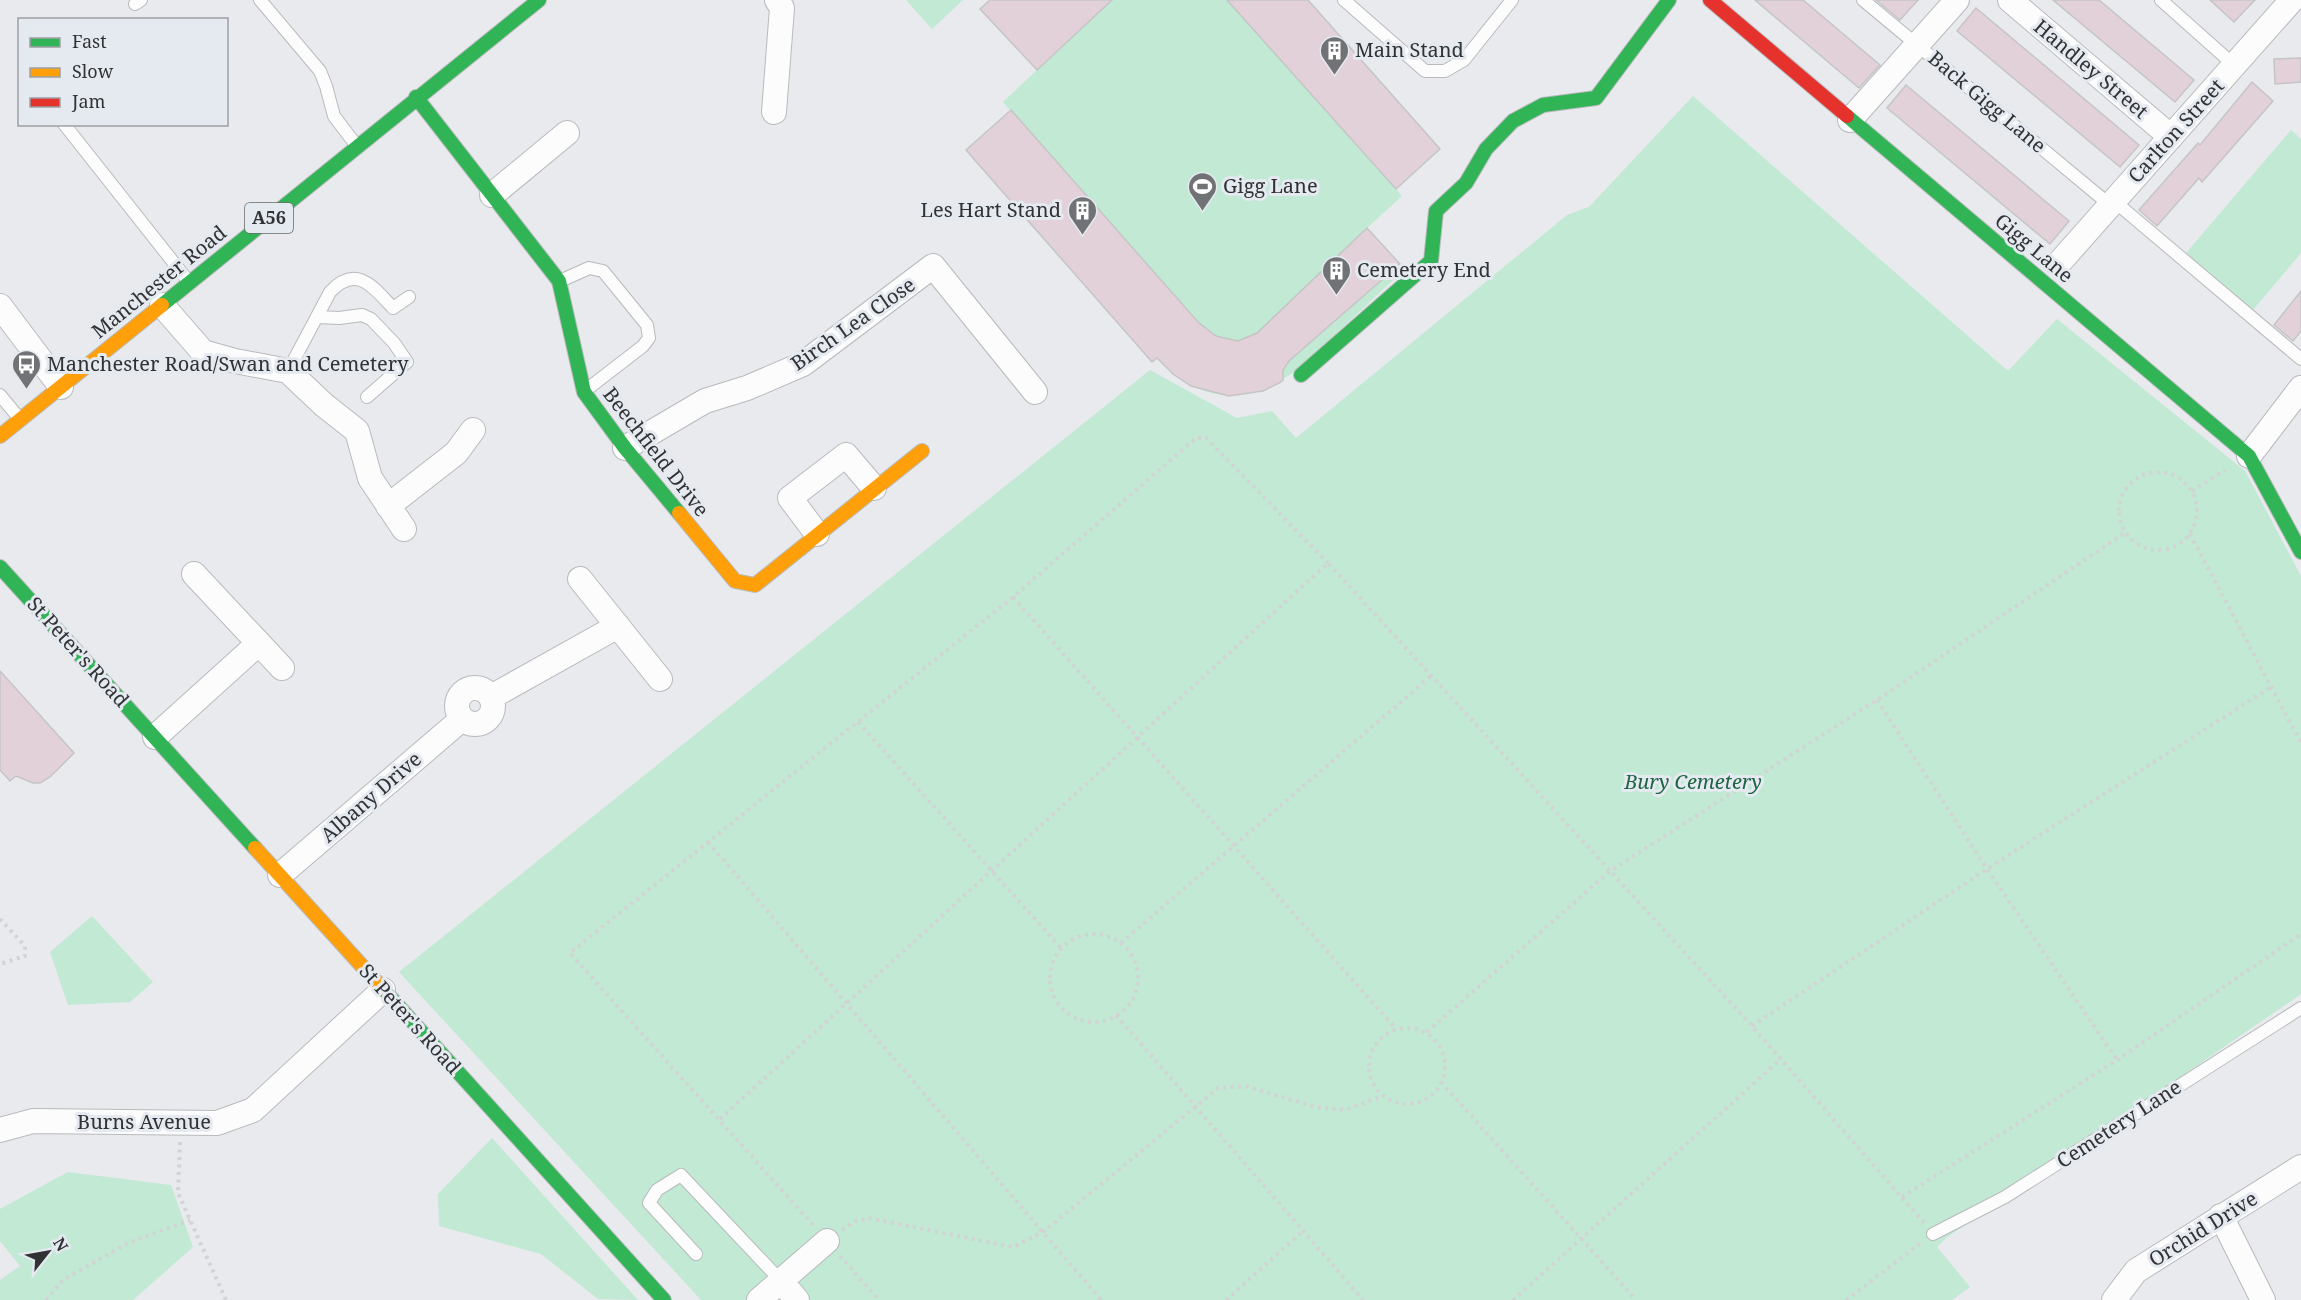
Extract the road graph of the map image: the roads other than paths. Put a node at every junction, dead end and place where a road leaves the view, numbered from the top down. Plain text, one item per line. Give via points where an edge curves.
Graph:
1 (260, 0) edge
2 (539, 0) edge
3 (777, 0) edge
4 (1344, 0) edge
5 (1512, 0) edge
6 (1669, 0) edge
7 (1710, 0) edge
8 (1863, 0) edge
9 (1957, 0) edge
10 (2010, 0) edge
11 (2161, 0) edge
12 (2292, 0) edge
13 (1918, 44) junction
14 (2234, 65) junction
15 (416, 97) junction
16 (774, 112) dead end
17 (1850, 120) junction
18 (66, 126) edge
19 (567, 134) dead end
20 (2171, 137) junction
21 (357, 146) junction
22 (492, 195) junction
23 (2112, 203) junction
24 (2059, 263) dead end
25 (559, 281) junction
26 (190, 282) junction
27 (409, 297) dead end
28 (162, 305) junction
29 (0, 306) edge
30 (318, 317) junction
31 (2301, 359) edge
32 (288, 371) junction
33 (1301, 375) dead end
34 (61, 387) junction
35 (2301, 388) edge
36 (584, 392) junction
37 (1035, 392) dead end
38 (0, 395) edge
39 (367, 397) dead end
40 (19, 419) junction
41 (473, 430) dead end
42 (0, 436) edge
43 (625, 448) junction
44 (922, 451) dead end
45 (2248, 456) junction
46 (874, 488) junction
47 (388, 506) junction
48 (404, 529) dead end
49 (817, 534) junction
50 (2301, 552) edge
51 (0, 567) edge
52 (194, 574) dead end
53 (580, 579) dead end
54 (618, 626) junction
55 (259, 643) junction
56 (282, 668) dead end
57 (660, 679) dead end
58 (155, 737) junction
59 (280, 876) junction
60 (383, 990) junction
61 (2301, 1008) edge
62 (0, 1130) edge
63 (2301, 1167) edge
64 (2221, 1216) junction
65 (1933, 1234) road end
66 (827, 1241) road end
67 (696, 1254) dead end
68 (780, 1281) junction
69 (664, 1300) edge
70 (759, 1300) edge
71 (797, 1300) edge
72 (2114, 1300) edge
73 (2263, 1300) edge

1 - 21 lane via 320,71 334,116
2 - 15 main road, Manchester Road / A56
3 - 16 street via 782,8
4 - 5 lane via 1425,71 1445,70 1464,60
6 - 33 main road via 1596,98 1543,105 1513,121 1486,149 1466,183 1436,211 1431,261
7 - 17 main road, Gigg Lane
8 - 13 lane, Back Gigg Lane
9 - 13 street
10 - 20 street, Handley Street
11 - 14 lane
12 - 14 street, Carlton Street
13 - 17 street
13 - 23 lane, Back Gigg Lane
14 - 20 street, Carlton Street
15 - 21 main road, Manchester Road / A56
15 - 22 main road, Beechfield Drive
17 - 45 main road, Gigg Lane
18 - 26 lane
19 - 22 street
20 - 23 street, Carlton Street
21 - 26 main road, Manchester Road / A56
22 - 25 main road, Beechfield Drive
23 - 24 street, Carlton Street
23 - 31 lane, Back Gigg Lane
25 - 36 main road, Beechfield Drive
25 - 36 lane via 589,268 603,271 647,325 649,338 643,346
26 - 28 main road, Manchester Road / A56
27 - 30 lane via 393,308 375,287 345,279 330,292
28 - 32 street via 203,352
28 - 34 main road, Manchester Road / A56
29 - 34 street
30 - 32 lane
30 - 39 lane via 362,315 370,319 407,362
32 - 47 street via 357,431 370,478
34 - 40 main road, Manchester Road / A56
35 - 45 street
36 - 43 main road, Beechfield Drive
37 - 43 street, Birch Lea Close via 933,266 803,364 705,401
38 - 40 lane
40 - 42 main road, Manchester Road / A56
41 - 47 street via 456,453
43 - 49 main road, Beechfield Drive via 735,581 755,585
44 - 46 main road
45 - 50 main road, Gigg Lane
46 - 49 main road
46 - 49 street via 846,455 790,498
47 - 48 street
51 - 58 main road, St Peter's Road
52 - 55 street
53 - 54 street
54 - 57 street
54 - 59 street, Albany Drive via 491,697 493,712 486,722 474,725 462,718
55 - 56 street
55 - 58 street
58 - 59 main road, St Peter's Road
59 - 60 main road, St Peter's Road
60 - 62 street, Burns Avenue via 253,1110 217,1123 33,1121
60 - 69 main road, St Peter's Road
61 - 65 lane, Cemetery Lane via 2005,1197
63 - 64 street, Orchid Drive
64 - 72 street, Orchid Drive via 2136,1271
64 - 73 street
66 - 68 street
67 - 68 lane via 649,1203 657,1190 681,1175
68 - 70 street
68 - 71 street

